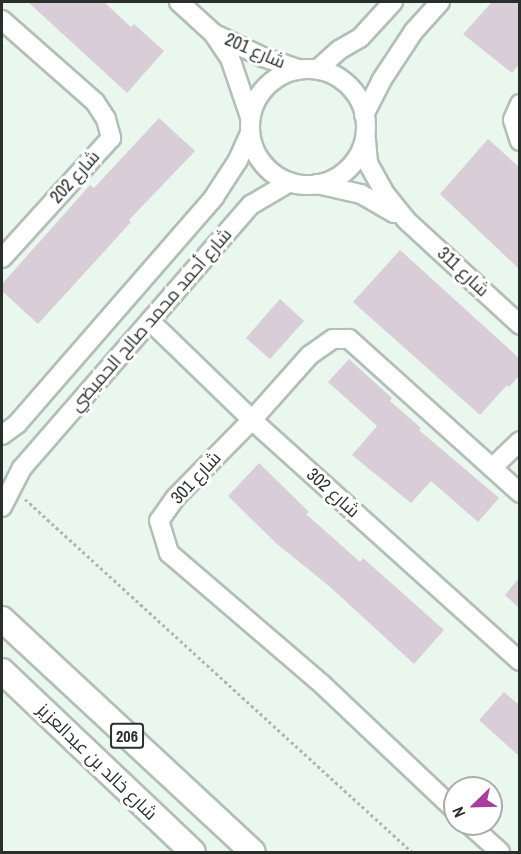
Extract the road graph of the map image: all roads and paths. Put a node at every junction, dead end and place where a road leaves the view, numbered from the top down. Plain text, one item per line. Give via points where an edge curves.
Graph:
1 (179, 2) edge
2 (393, 2) edge
3 (440, 2) edge
4 (2, 20) edge
5 (213, 33) junction
6 (298, 69) junction
7 (318, 69) junction
8 (519, 104) edge
9 (364, 115) junction
10 (250, 125) junction
11 (365, 136) junction
12 (519, 141) edge
13 (290, 182) junction
14 (317, 184) junction
15 (406, 220) junction
16 (2, 258) edge
17 (150, 321) junction
18 (519, 325) edge
19 (252, 420) junction
20 (2, 435) edge
21 (519, 441) edge
22 (492, 468) junction
23 (6, 480) edge
24 (519, 493) edge
25 (2, 507) edge
26 (4, 618) edge
27 (519, 661) edge
28 (2, 671) edge
29 (443, 799) edge
30 (482, 836) edge
31 (193, 852) edge
32 (253, 852) edge
33 (412, 852) edge
34 (500, 852) edge

1 - 5 street, شارع 201
2 - 7 street via 360,38
3 - 9 street via 414,31
4 - 16 street, شارع 202 via 95,102 106,119 111,138
5 - 6 street, شارع 201
5 - 10 street, شارع 201 via 230,58
6 - 7 street
6 - 10 street via 281,74 265,87 257,98
7 - 9 street via 343,80
8 - 12 street via 513,120
9 - 11 street
10 - 13 street via 262,163
10 - 20 street, شارع أحمد محمد صالح الحميضي via 238,160 214,197 17,424
11 - 14 street via 359,154 347,170
11 - 15 street, شارع 311 via 368,163 375,179
13 - 14 street
13 - 17 street, شارع أحمد محمد صالح الحميضي via 251,205
14 - 15 street, شارع 311 via 361,194
15 - 18 street, شارع 311
17 - 19 street, شارع 302
17 - 23 street, شارع أحمد محمد صالح الحميضي via 22,468
19 - 22 street, شارع 301 via 310,356 333,339 349,339
19 - 27 street, شارع 302
19 - 29 street, شارع 301 via 175,498 159,521 169,553 322,685
21 - 22 street
22 - 24 street, شارع 301
23 - 25 street, شارع أحمد محمد صالح الحميضي
23 - 33 path
26 - 32 main road, 206
28 - 31 main road, شارع خالد بن عبدالعزيز / 206
30 - 34 street

